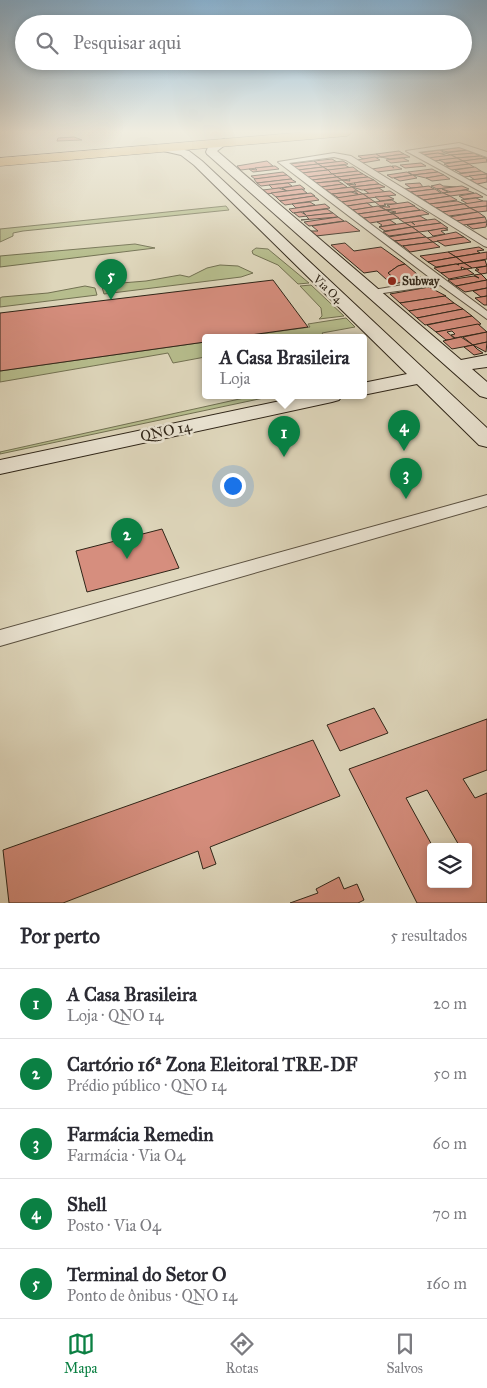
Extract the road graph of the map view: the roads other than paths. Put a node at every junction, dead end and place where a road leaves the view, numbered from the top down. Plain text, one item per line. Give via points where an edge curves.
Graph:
1 (208, 174) edge
2 (237, 174) edge
3 (296, 174) edge
4 (374, 174) edge
5 (452, 174) edge
6 (253, 189) junction
7 (487, 193) edge
8 (232, 198) junction
9 (282, 214) junction
10 (487, 244) edge
11 (441, 282) junction
12 (373, 293) junction
13 (388, 306) junction
14 (350, 310) junction
15 (487, 316) edge
16 (487, 361) edge
17 (458, 366) junction
18 (421, 377) junction
19 (367, 388) edge
20 (487, 392) edge
21 (318, 399) edge
22 (487, 440) edge
23 (0, 467) edge
24 (487, 500) edge
25 (0, 638) edge

1 - 8 main road, Via O4
2 - 6 main road, Via O4
3 - 11 street
4 - 10 street
5 - 7 street
6 - 8 main road
6 - 9 main road, Via O4
8 - 9 main road via 259,204
8 - 14 main road, Via O4
9 - 12 main road, Via O4
11 - 12 street
11 - 15 street
12 - 13 main road, Via O4
13 - 14 main road via 378,312
13 - 17 main road, Via O4
14 - 18 main road, Via O4
16 - 17 main road
17 - 20 main road, Via O4
18 - 19 main road
18 - 22 main road, Via O4
21 - 23 main road, QNO 14
24 - 25 street

